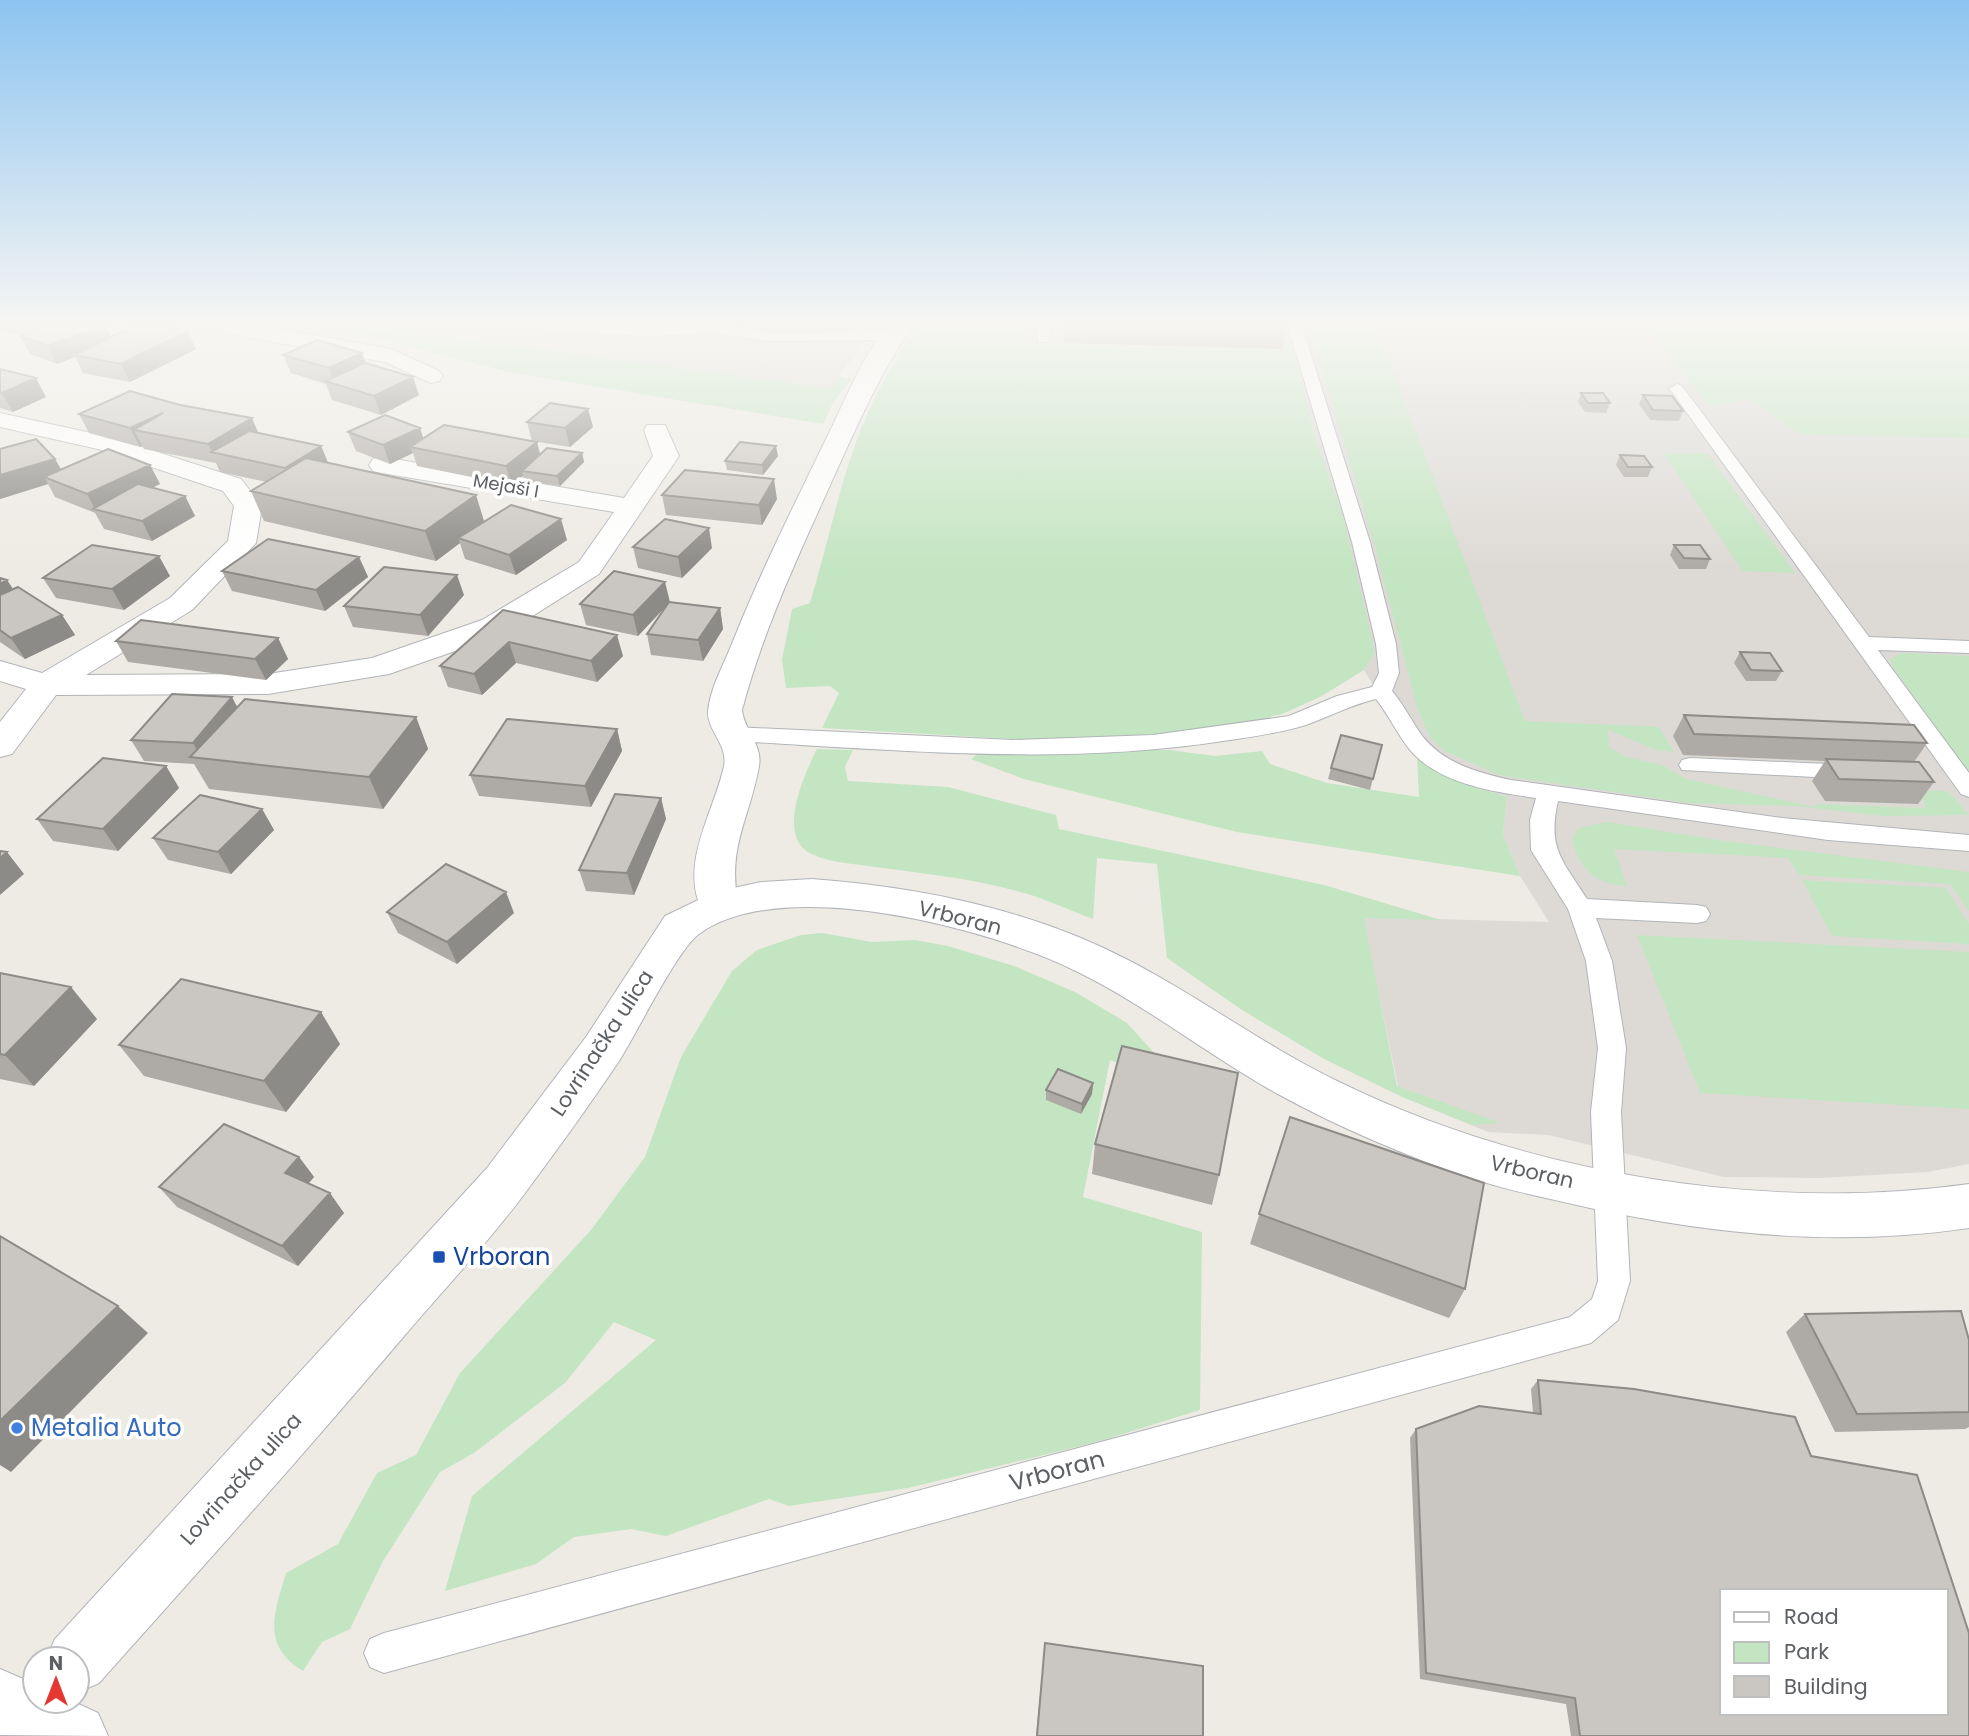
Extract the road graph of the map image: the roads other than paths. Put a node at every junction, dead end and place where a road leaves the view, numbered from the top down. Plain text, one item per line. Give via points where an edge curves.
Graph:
1 (854, 407) edge
2 (1320, 407) edge
3 (1690, 407) edge
4 (0, 420) edge
5 (656, 430) dead end
6 (382, 465) edge
7 (631, 507) junction
8 (1861, 643) junction
9 (1969, 647) edge
10 (0, 671) edge
11 (46, 685) junction
12 (1381, 692) junction
13 (734, 734) junction
14 (0, 746) edge
15 (1690, 765) dead end
16 (1879, 773) edge
17 (1933, 776) edge
18 (1964, 783) edge
19 (1549, 791) junction
20 (1969, 843) edge
21 (718, 904) junction
22 (1580, 908) junction
23 (1697, 914) dead end
24 (1608, 1190) junction
25 (1969, 1206) edge
26 (91, 1646) edge
27 (384, 1653) dead end

1 - 13 street via 768,590 725,710
2 - 12 lane via 1362,542 1386,644 1388,673
3 - 8 lane
4 - 11 street via 106,443 232,485 248,506 242,543 181,604
5 - 7 street via 666,456
6 - 7 street, Mejaši I
7 - 11 street via 589,568 493,627 378,667 268,684
8 - 9 lane
8 - 18 lane
10 - 11 street
11 - 14 street
12 - 13 lane via 1341,701 1293,722 1127,744 1049,747
12 - 19 lane via 1396,707 1418,746 1433,759 1495,783
13 - 21 street via 742,764 715,864 713,886
15 - 16 lane
17 - 18 lane
19 - 20 lane via 1827,832
19 - 22 lane via 1542,820 1544,850
21 - 24 street, Vrboran via 772,895 857,897 928,908 1062,947 1118,974 1268,1067 1332,1100 1484,1161
21 - 26 street, Lovrinačka ulica via 695,914 679,928 602,1050 504,1183
22 - 23 lane
22 - 24 lane via 1599,961 1612,1048 1606,1112
24 - 25 street, Vrboran via 1750,1215 1864,1216
24 - 27 lane, Vrboran via 1614,1281 1606,1309 1579,1331

